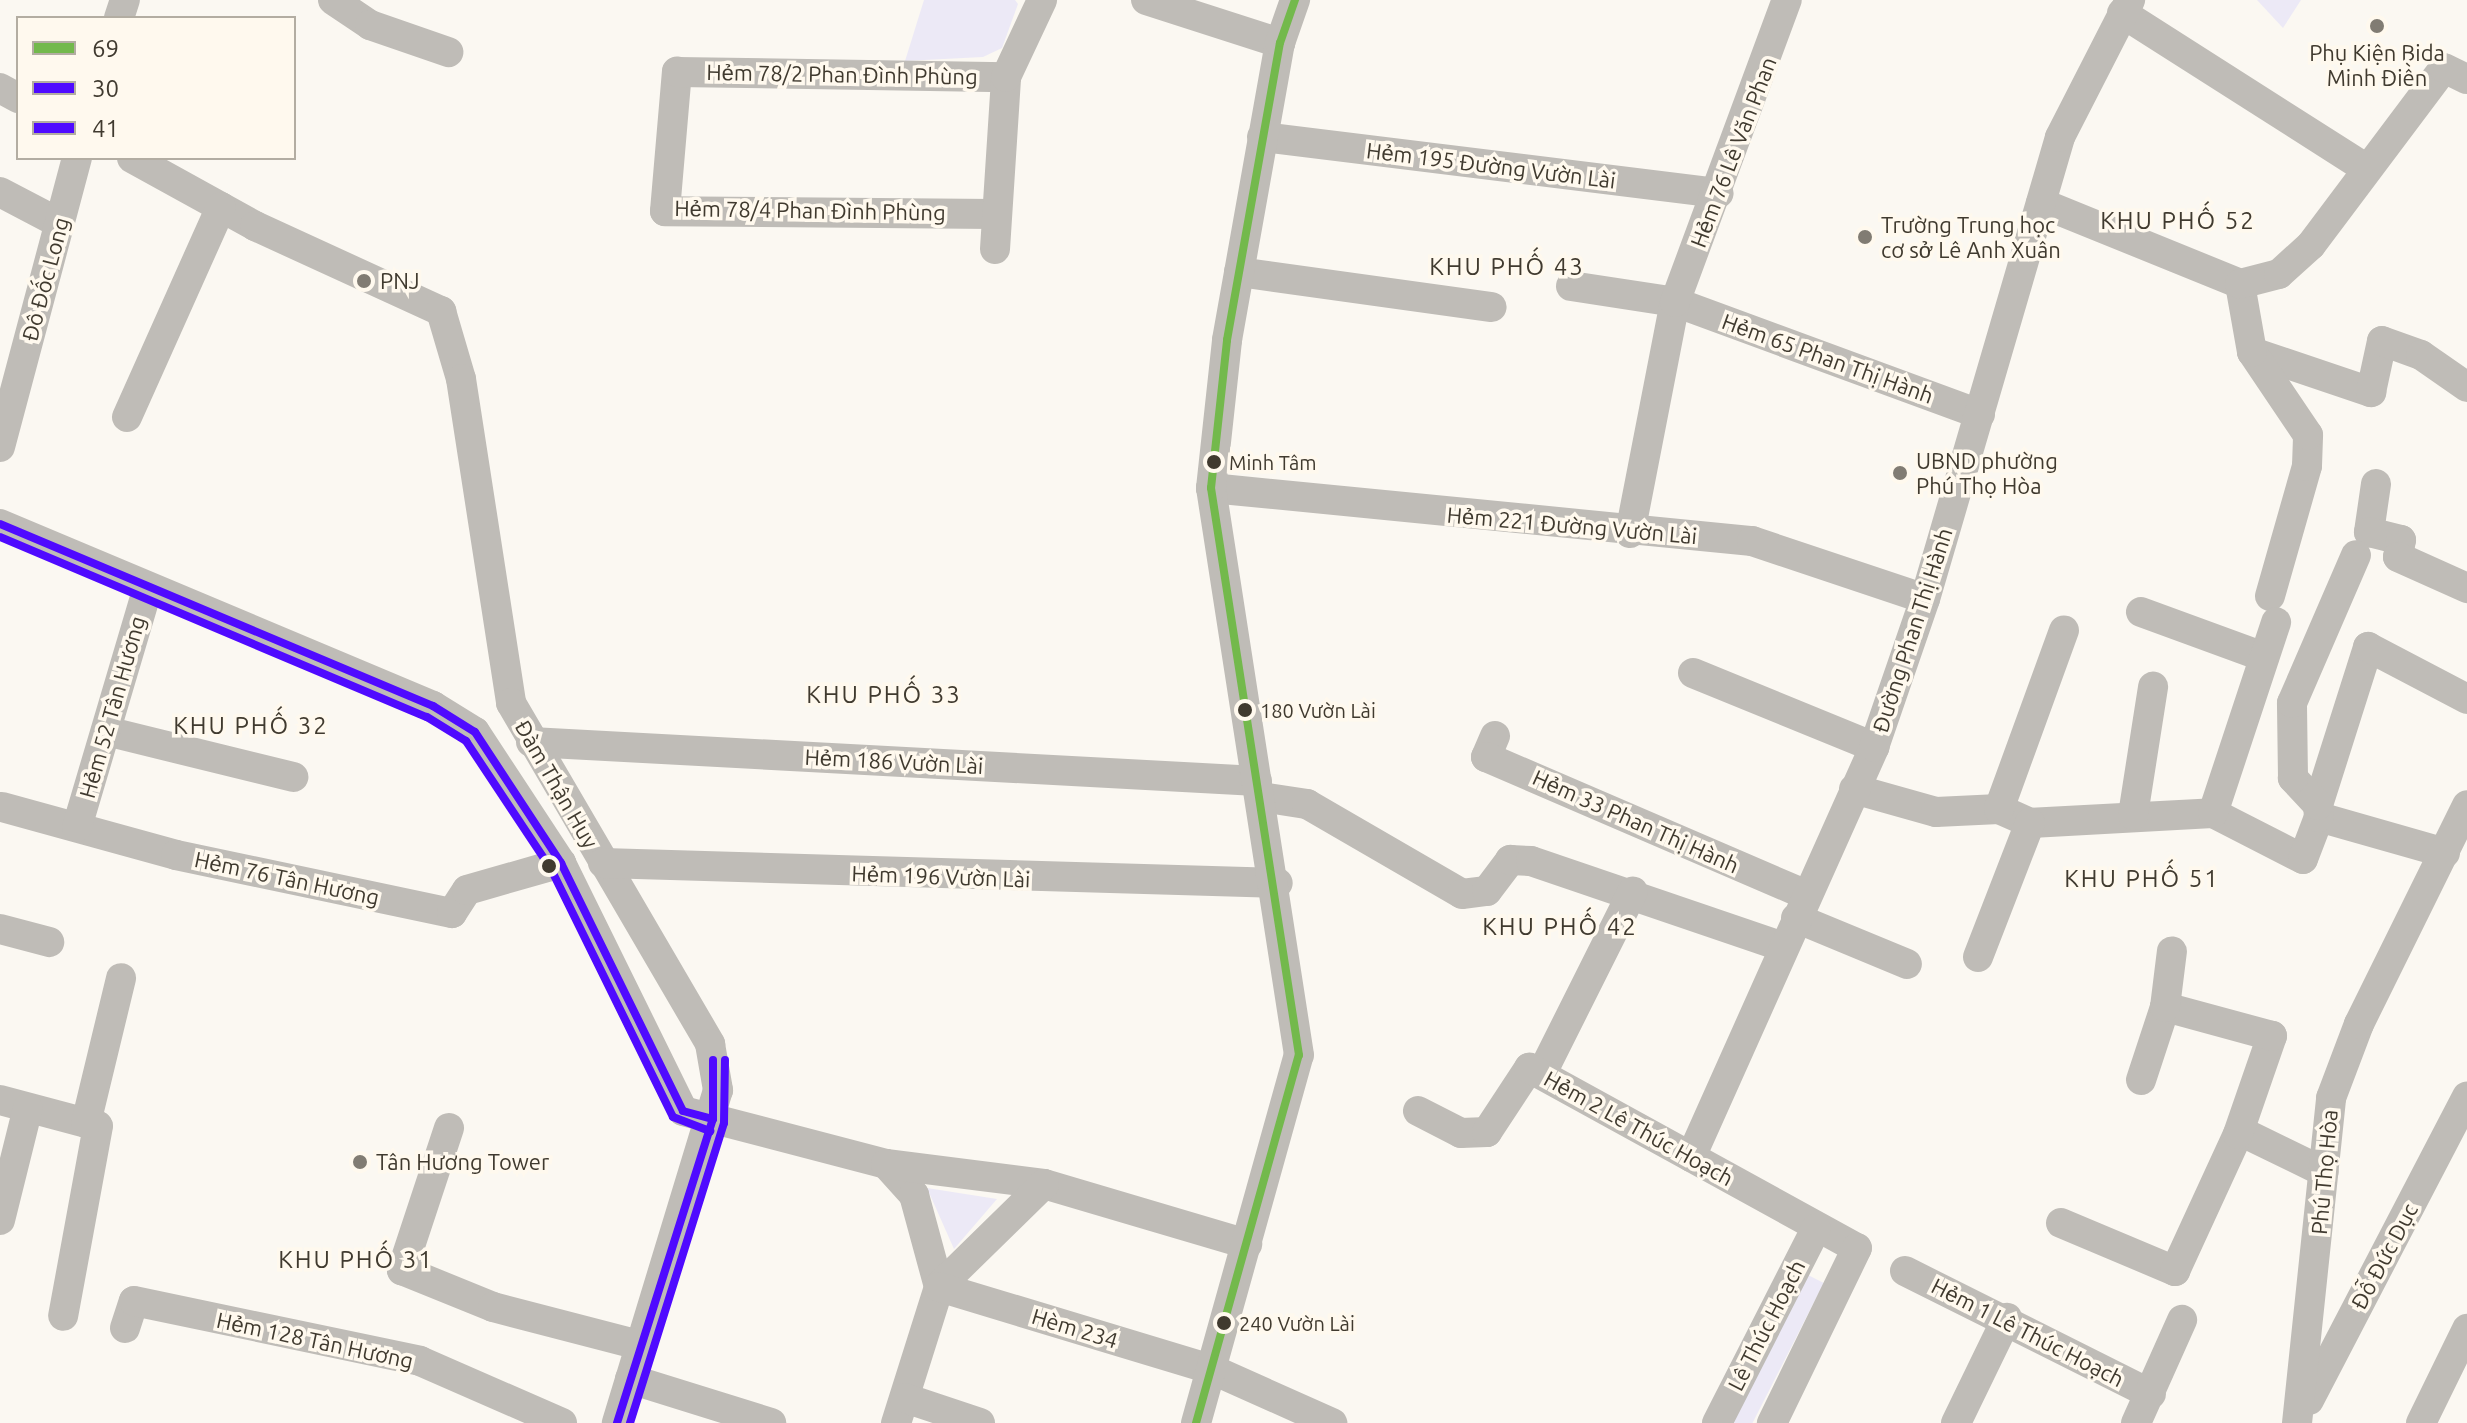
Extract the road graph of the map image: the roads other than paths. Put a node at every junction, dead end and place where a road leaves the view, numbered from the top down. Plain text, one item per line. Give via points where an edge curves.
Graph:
1 (333, 0) edge
2 (1042, 0) edge
3 (1146, 0) edge
4 (1295, 0) edge
5 (1787, 0) edge
6 (2126, 6) edge
7 (1280, 43) junction
8 (448, 52) dead end
9 (677, 72) joint
10 (1006, 77) junction
11 (2467, 79) edge
12 (1262, 137) junction
13 (76, 160) edge
14 (136, 160) edge
15 (2365, 168) junction
16 (0, 192) edge
17 (1719, 193) junction
18 (2041, 203) junction
19 (221, 207) junction
20 (994, 214) junction
21 (59, 223) junction
22 (995, 249) dead end
23 (1239, 272) junction
24 (2240, 284) junction
25 (1571, 286) dead end
26 (1675, 302) junction
27 (1492, 307) dead end
28 (12, 352) edge
29 (2252, 352) junction
30 (2467, 387) edge
31 (1980, 414) junction
32 (127, 417) dead end
33 (0, 447) edge
34 (2376, 484) dead end
35 (1211, 488) junction
36 (0, 524) edge
37 (1630, 533) junction
38 (2356, 555) dead end
39 (148, 587) junction
40 (2467, 588) edge
41 (1925, 599) junction
42 (2141, 612) dead end
43 (2064, 630) dead end
44 (2264, 657) junction
45 (1693, 673) dead end
46 (2153, 687) dead end
47 (2467, 699) edge
48 (511, 703) junction
49 (106, 731) junction
50 (475, 732) junction
51 (1495, 736) dead end
52 (531, 742) junction
53 (1874, 747) junction
54 (293, 777) dead end
55 (1259, 789) junction
56 (1854, 789) junction
57 (2467, 805) edge
58 (2, 807) edge
59 (1999, 809) junction
60 (2318, 811) junction
61 (2213, 813) junction
62 (2133, 815) junction
63 (2030, 823) junction
64 (77, 827) junction
65 (2445, 853) junction
66 (561, 863) junction
67 (603, 863) junction
68 (1278, 883) junction
69 (1633, 891) junction
70 (1801, 906) junction
71 (2, 937) edge
72 (49, 942) dead end
73 (1783, 947) junction
74 (2172, 951) dead end
75 (1978, 957) dead end
76 (1907, 964) dead end
77 (121, 978) dead end
78 (2165, 1007) junction
79 (1542, 1073) junction
80 (2141, 1080) dead end
81 (2467, 1097) edge
82 (14, 1104) edge
83 (1418, 1111) dead end
84 (713, 1119) junction
85 (86, 1123) junction
86 (449, 1128) dead end
87 (2240, 1131) junction
88 (1691, 1157) junction
89 (886, 1164) junction
90 (2324, 1172) junction
91 (1044, 1184) junction
92 (0, 1220) edge
93 (2061, 1223) dead end
94 (1837, 1239) junction
95 (1247, 1244) junction
96 (1905, 1271) dead end
97 (939, 1287) junction
98 (63, 1316) dead end
99 (2007, 1318) junction
100 (2182, 1320) dead end
101 (125, 1328) dead end
102 (2467, 1329) edge
103 (639, 1345) junction
104 (1211, 1369) junction
105 (630, 1379) junction
106 (2151, 1394) junction
107 (901, 1410) edge
108 (2305, 1420) edge
109 (562, 1423) edge
110 (617, 1423) edge
111 (771, 1423) edge
112 (980, 1423) edge
113 (1196, 1423) edge
114 (1332, 1423) edge
115 (1717, 1423) edge
116 (1772, 1423) edge
117 (1956, 1423) edge
118 (2136, 1423) edge
119 (2421, 1423) edge

1 - 8 street via 370,25
2 - 10 street
3 - 7 street
4 - 7 street
5 - 17 street, Hẻm 76 Lê Văn Phan
6 - 15 street
6 - 18 street, Đường Phan Thị Hành via 2060,137
7 - 12 street
9 - 10 street, Hẻm 78/2 Phan Đình Phùng
9 - 20 street, Hẻm 78/4 Phan Đình Phùng via 665,211
10 - 20 street
11 - 15 street via 2444,68
12 - 17 street, Hẻm 195 Đường Vườn Lài
12 - 23 street
13 - 21 street, Đô Đốc Long
14 - 19 street, Đàm Thận Huy
15 - 24 street via 2311,245 2279,274
16 - 21 street
17 - 26 street, Hẻm 76 Lê Văn Phan
18 - 24 street
18 - 31 street, Đường Phan Thị Hành
19 - 32 street
19 - 48 street, Đàm Thận Huy via 441,311 461,379
20 - 22 street
21 - 28 street, Đô Đốc Long
23 - 27 street
23 - 35 street
24 - 29 street
25 - 26 street, Hẻm 65 Phan Thị Hành
26 - 31 street, Hẻm 65 Phan Thị Hành
26 - 37 street, Hẻm 76 Lê Văn Phan
28 - 33 street, Đô Đốc Long
29 - 30 street via 2371,392 2382,341 2421,355
29 - 44 street via 2308,435 2307,466
31 - 41 street, Đường Phan Thị Hành
34 - 40 street via 2369,532 2401,540 2398,557
35 - 37 street, Hẻm 221 Đường Vườn Lài
35 - 55 street
36 - 39 street
37 - 41 street, Hẻm 221 Đường Vườn Lài via 1752,541
38 - 60 street via 2292,703 2293,778
39 - 49 street, Hẻm 52 Tân Hương
39 - 50 street via 433,706
41 - 53 street, Đường Phan Thị Hành
42 - 44 street
43 - 59 street
44 - 61 street
45 - 53 street
46 - 62 street
47 - 60 street via 2368,647
48 - 50 street
48 - 52 street, Đàm Thận Huy
49 - 54 street
49 - 64 street, Hẻm 52 Tân Hương
50 - 66 street
51 - 70 street, Hẻm 33 Phan Thị Hành via 1486,757
52 - 55 street, Hẻm 186 Vườn Lài
52 - 67 street, Đàm Thận Huy
53 - 56 street, Đường Phan Thị Hành
55 - 68 street
55 - 69 street, Hẻm 186 Vườn Lài via 1307,804 1462,894 1487,891 1510,860
56 - 59 street via 1936,812
56 - 70 street, Đường Phan Thị Hành
57 - 65 street, Phú Thọ Hòa
58 - 64 street, Hẻm 76 Tân Hương
59 - 63 street
60 - 61 street via 2303,859
60 - 65 street
61 - 62 street
62 - 63 street
63 - 75 street
64 - 66 street, Hẻm 76 Tân Hương via 452,913 467,890
65 - 90 street, Phú Thọ Hòa via 2331,1098
66 - 84 street via 683,1111
67 - 68 street, Hẻm 196 Vườn Lài
67 - 84 street, Đàm Thận Huy via 710,1044 718,1090
68 - 95 street via 1299,1055
69 - 73 street
69 - 79 street
70 - 73 street, Đường Phan Thị Hành
70 - 76 street
71 - 72 street
73 - 88 street, Đường Phan Thị Hành
74 - 78 street
77 - 85 street
78 - 80 street
78 - 87 street via 2272,1036
79 - 83 street, Hẻm 2 Lê Thúc Hoạch via 1529,1068 1487,1132 1461,1133
79 - 88 street, Hẻm 2 Lê Thúc Hoạch
81 - 108 street, Đỗ Đức Dục
82 - 85 street
82 - 92 street
84 - 89 street
84 - 103 street, Đàm Thận Huy
85 - 98 street via 98,1126 98,1145
86 - 103 street via 402,1270 493,1307
87 - 90 street
87 - 93 street via 2175,1271
88 - 94 street, Hẻm 2 Lê Thúc Hoạch
89 - 91 street
89 - 97 street via 914,1195
90 - 108 street, Phú Thọ Hòa
91 - 95 street
91 - 97 street
94 - 115 street, Lê Thúc Hoạch
94 - 116 street
95 - 104 street
96 - 99 street, Hẻm 1 Lê Thúc Hoạch
97 - 104 street, Hèm 234
97 - 107 street
99 - 106 street, Hẻm 1 Lê Thúc Hoạch
99 - 117 street
100 - 106 street
101 - 109 street, Hẻm 128 Tân Hương via 134,1301 420,1361
102 - 119 street
103 - 105 street, Đàm Thận Huy
104 - 113 street
104 - 114 street, Hèm 234
105 - 110 street, Đàm Thận Huy
105 - 111 street
106 - 118 street
107 - 112 street

